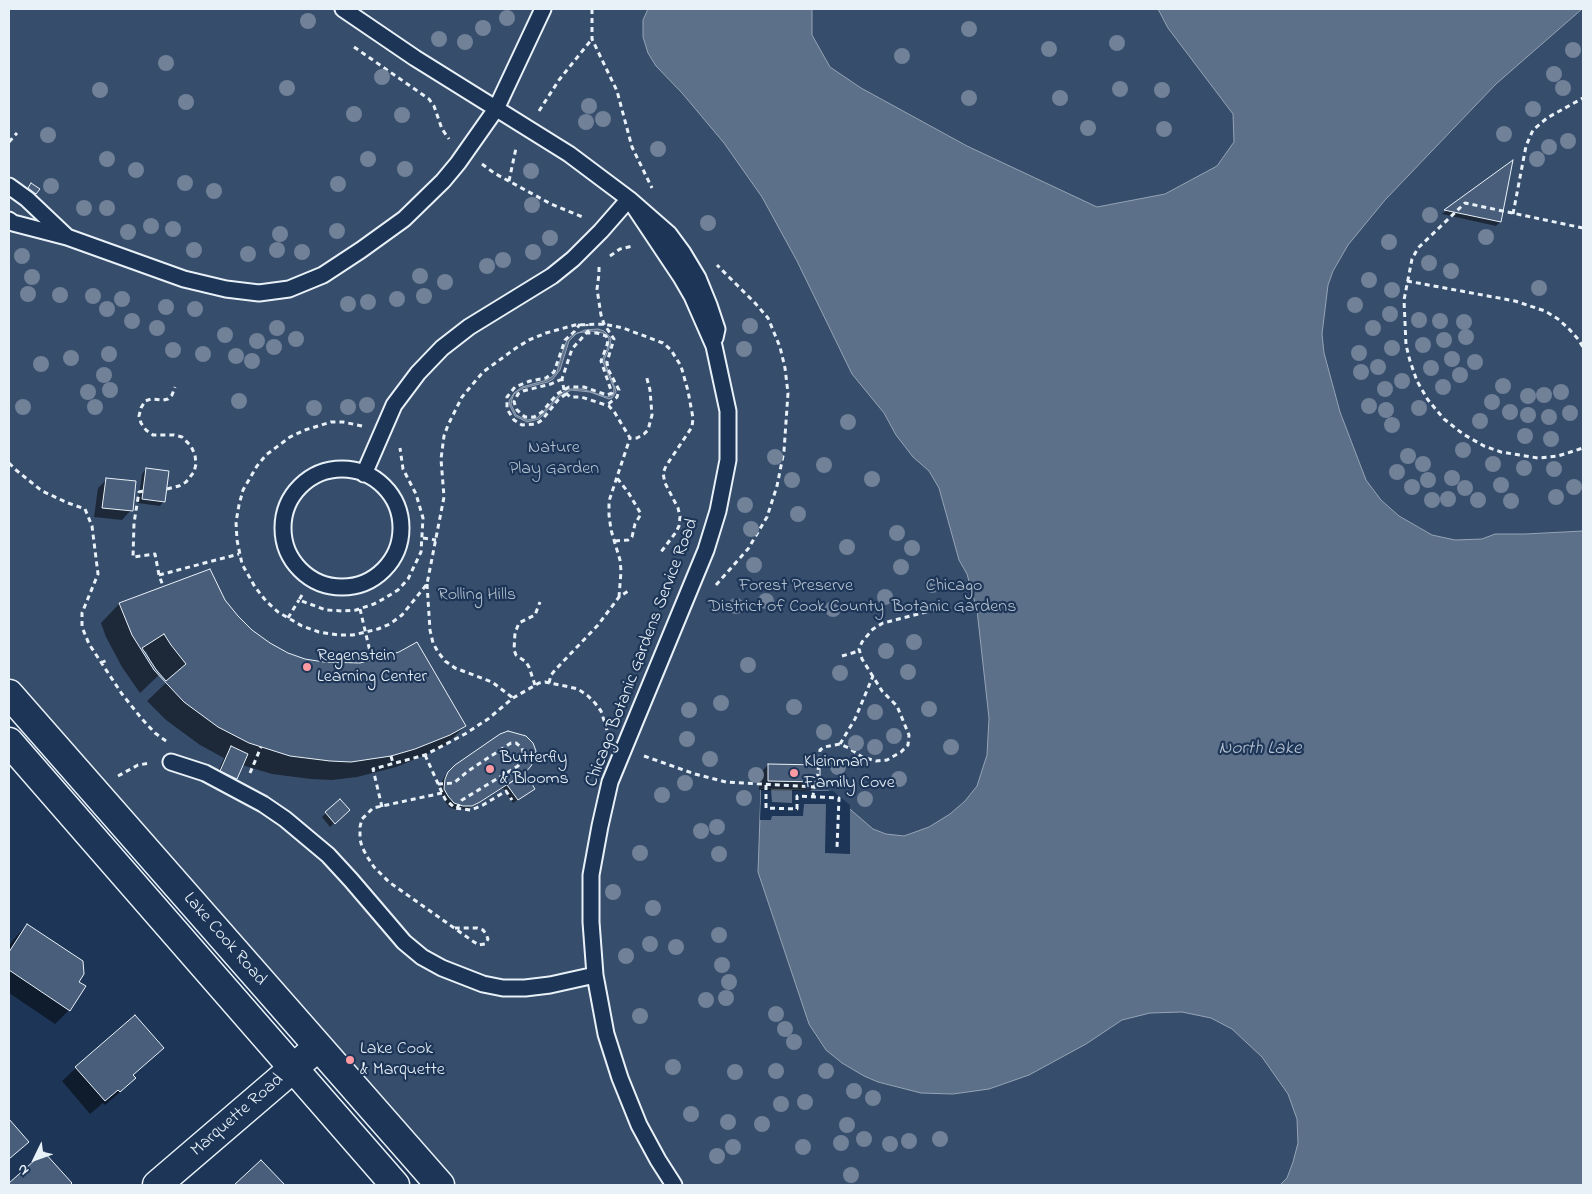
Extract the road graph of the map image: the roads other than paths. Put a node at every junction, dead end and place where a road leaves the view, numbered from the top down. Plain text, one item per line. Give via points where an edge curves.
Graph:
1 (343, 9) edge
2 (543, 9) edge
3 (496, 109) junction
4 (9, 186) edge
5 (630, 199) junction
6 (9, 220) edge
7 (66, 236) junction
8 (364, 474) junction
9 (9, 694) edge
10 (9, 742) edge
11 (171, 762) road end
12 (595, 975) junction
13 (318, 1047) junction
14 (294, 1068) junction
15 (157, 1185) edge
16 (396, 1185) edge
17 (440, 1185) edge
18 (674, 1185) edge

1 - 3 lane, Chicago Botanic Gardens Service Road
2 - 3 lane
3 - 5 lane, Chicago Botanic Gardens Service Road via 569,154
3 - 7 lane via 458,163 404,219 323,275 289,289 259,293 226,290 184,279
4 - 7 lane
5 - 8 lane via 602,231 552,276 469,327 442,348 394,405
5 - 12 lane, Chicago Botanic Gardens Service Road via 677,244 698,278 709,305 717,329 714,346 728,411 728,460 706,550 610,782 591,875
6 - 7 lane
8 - 8 lane via 346,469 310,478 296,490 287,507 283,525 285,544 305,575 322,584 341,588 361,584 379,574 392,559 400,540 400,520 394,501 382,485
9 - 13 main road, Lake Cook Road
10 - 14 main road, Lake Cook Road
11 - 12 lane via 200,767 269,808 304,834 328,855 404,942 442,968 503,988 550,985
12 - 18 lane, Chicago Botanic Gardens Service Road via 606,1034 620,1078 639,1125
13 - 14 main road, Marquette Road
13 - 17 main road, Lake Cook Road
14 - 15 main road, Marquette Road
14 - 16 main road, Lake Cook Road

